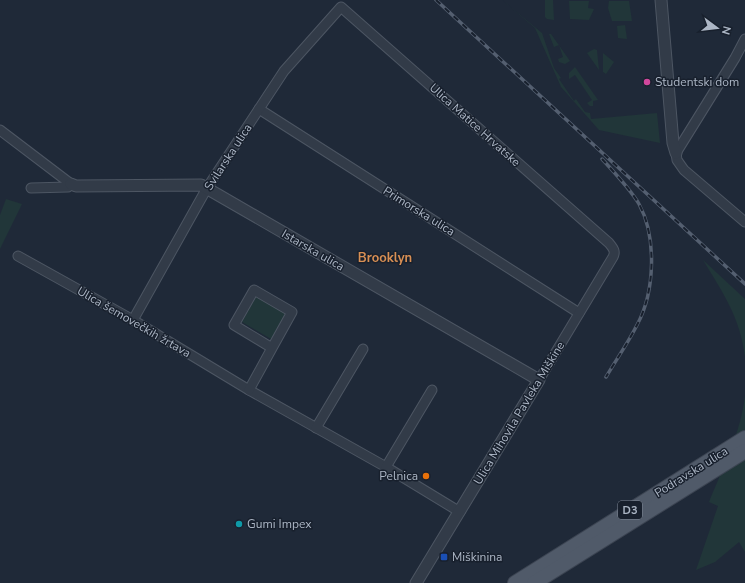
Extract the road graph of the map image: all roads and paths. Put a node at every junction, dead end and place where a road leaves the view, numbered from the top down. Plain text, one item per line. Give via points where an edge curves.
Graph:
1 (661, 0) edge
2 (341, 7) joint
3 (745, 39) edge
4 (259, 109) junction
5 (0, 130) edge
6 (676, 153) junction
7 (70, 184) junction
8 (31, 188) dead end
9 (207, 188) junction
10 (745, 222) edge
11 (609, 243) joint
12 (18, 256) dead end
13 (579, 313) junction
14 (133, 320) junction
15 (272, 348) junction
16 (362, 349) dead end
17 (539, 380) junction
18 (249, 390) junction
19 (432, 390) dead end
20 (316, 428) junction
21 (745, 438) edge
22 (745, 451) edge
23 (386, 467) junction
24 (460, 512) junction
25 (416, 583) edge
26 (515, 583) edge
27 (534, 583) edge

1 - 6 street via 672,135
2 - 4 street, Svilarska ulica via 284,71
2 - 11 street, Ulica Matice Hrvatske
3 - 6 street
4 - 9 street, Svilarska ulica
4 - 13 street, Primorska ulica
5 - 7 street
6 - 10 street via 684,170
7 - 8 street via 68,187
7 - 9 street, Istarska ulica via 201,185
9 - 14 street, Svilarska ulica
9 - 17 street, Istarska ulica
11 - 13 street, Ulica Mihovila Pavleka Miškine via 615,254
12 - 14 street, Ulica šemovečkih žrtava
13 - 17 street, Ulica Mihovila Pavleka Miškine
14 - 18 street, Ulica šemovečkih žrtava
15 - 15 street via 292,312 254,290 234,325
15 - 18 street
16 - 20 street
17 - 24 street, Ulica Mihovila Pavleka Miškine
18 - 20 street, Ulica šemovečkih žrtava
19 - 23 street
20 - 23 street, Ulica šemovečkih žrtava
21 - 26 main road, Podravska ulica / D3
22 - 27 main road, Podravska ulica / D3
23 - 24 street, Ulica šemovečkih žrtava
24 - 25 street, Ulica Mihovila Pavleka Miškine

